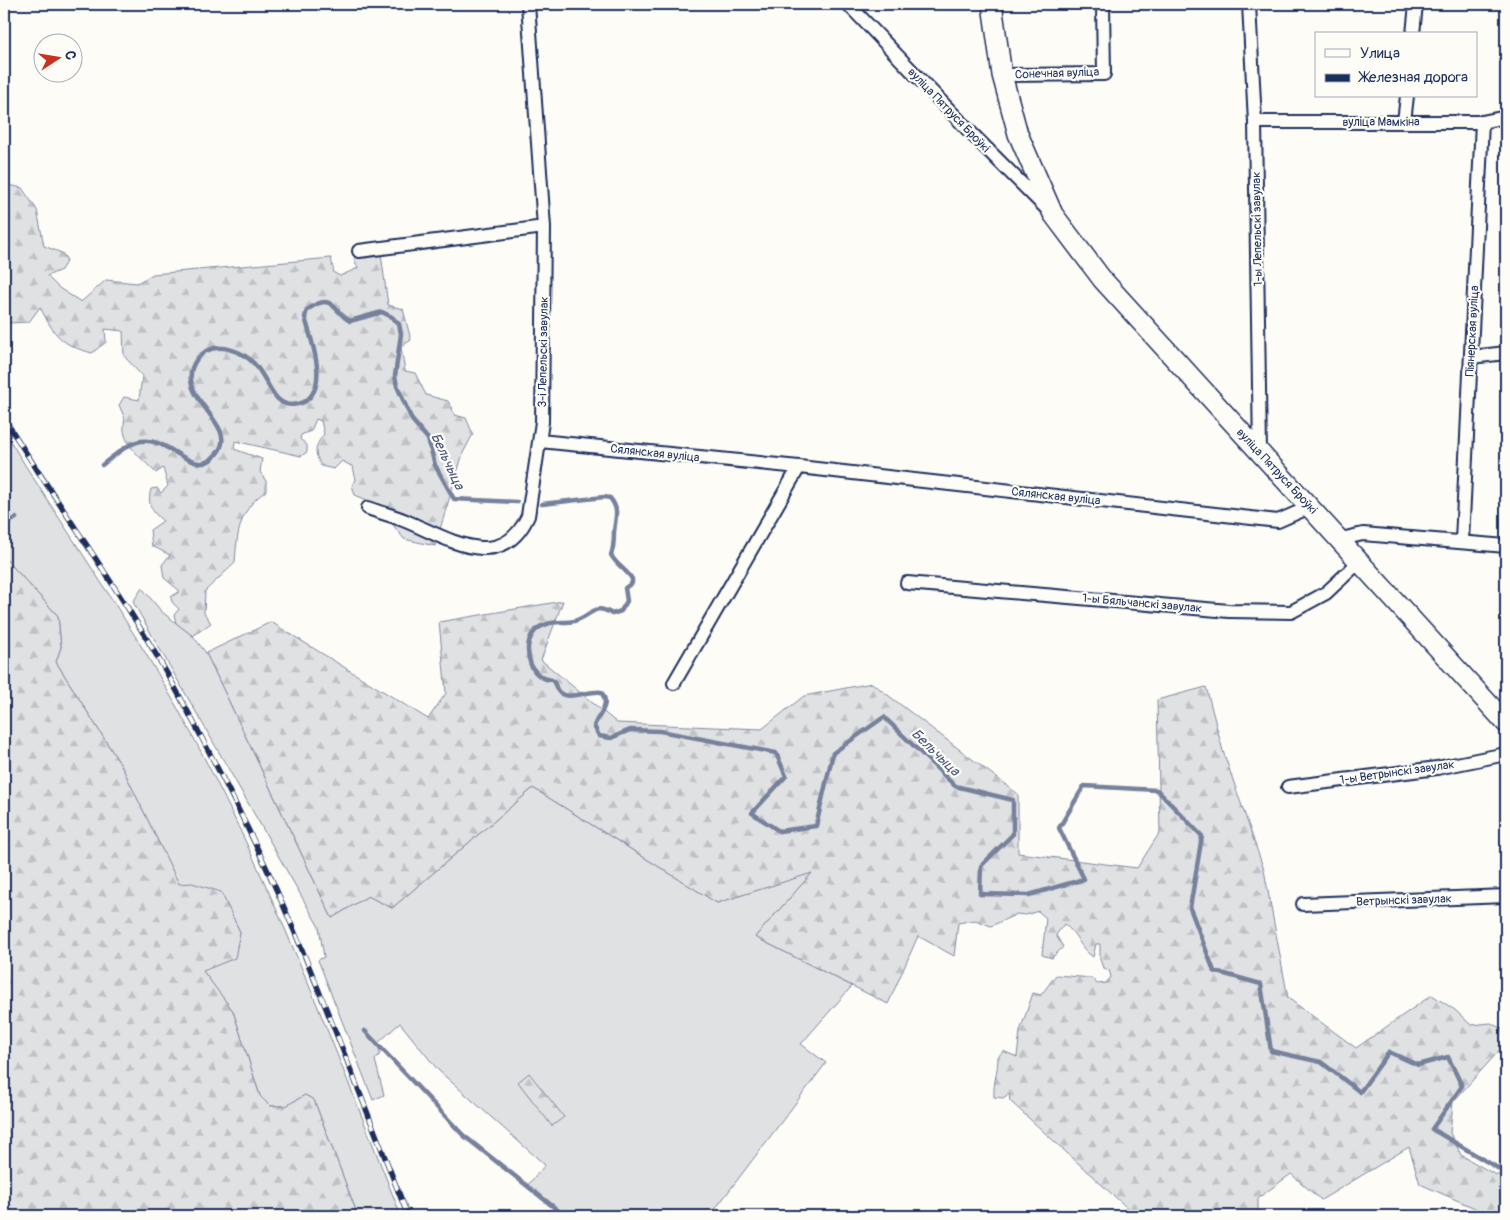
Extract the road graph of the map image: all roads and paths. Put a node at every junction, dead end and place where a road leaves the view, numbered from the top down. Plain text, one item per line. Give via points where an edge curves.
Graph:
1 (528, 4) edge
2 (848, 4) edge
3 (992, 4) edge
4 (1103, 4) edge
5 (1249, 4) edge
6 (1416, 4) edge
7 (1413, 32) edge
8 (1002, 76) junction
9 (1407, 98) edge
10 (1506, 117) edge
11 (1255, 122) junction
12 (1404, 122) junction
13 (1482, 122) junction
14 (1053, 214) junction
15 (544, 227) junction
16 (359, 250) dead end
17 (1506, 353) edge
18 (1471, 357) junction
19 (540, 441) junction
20 (1260, 454) junction
21 (799, 467) junction
22 (1310, 507) junction
23 (368, 508) dead end
24 (1341, 540) junction
25 (1462, 541) junction
26 (1506, 546) edge
27 (1360, 561) junction
28 (907, 583) dead end
29 (674, 683) dead end
30 (1506, 724) edge
31 (1506, 754) edge
32 (1288, 787) dead end
33 (1506, 896) edge
34 (1302, 904) dead end

1 - 15 street, 3-і Лепельскі завулак
2 - 14 street, вуліца Пятруся Броўкі
3 - 8 main road, вуліца Пятруся Броўкі
4 - 8 street, Сонечная вуліца via 1104,74
5 - 11 street, 1-ы Лепельскі завулак
6 - 7 street
8 - 14 main road, вуліца Пятруся Броўкі via 1018,134
9 - 12 street
10 - 13 street, вуліца Мамкіна
11 - 12 street, вуліца Мамкіна
11 - 20 street, 1-ы Лепельскі завулак
12 - 13 street, вуліца Мамкіна
13 - 18 street, Піянерская вуліца
14 - 20 main road, вуліца Пятруся Броўкі via 1102,279
15 - 16 street
15 - 19 street, 3-і Лепельскі завулак
17 - 18 street
18 - 25 street, Піянерская вуліца
19 - 21 street, Сялянская вуліца
19 - 23 street, 3-і Лепельскі завулак via 528,516 514,538 500,546 486,549 469,547
20 - 22 main road, вуліца Пятруся Броўкі
21 - 22 street, Сялянская вуліца via 1278,521
21 - 29 street
22 - 24 main road, вуліца Пятруся Броўкі
24 - 25 street via 1363,534
24 - 27 main road, вуліца Пятруся Броўкі
25 - 26 street
27 - 28 street, 1-ы Бяльчанскі завулак via 1326,593 1291,612 1229,611
27 - 30 main road, вуліца Пятруся Броўкі
31 - 32 street, 1-ы Ветрынскі завулак via 1437,768
33 - 34 street, Ветрынскі завулак

